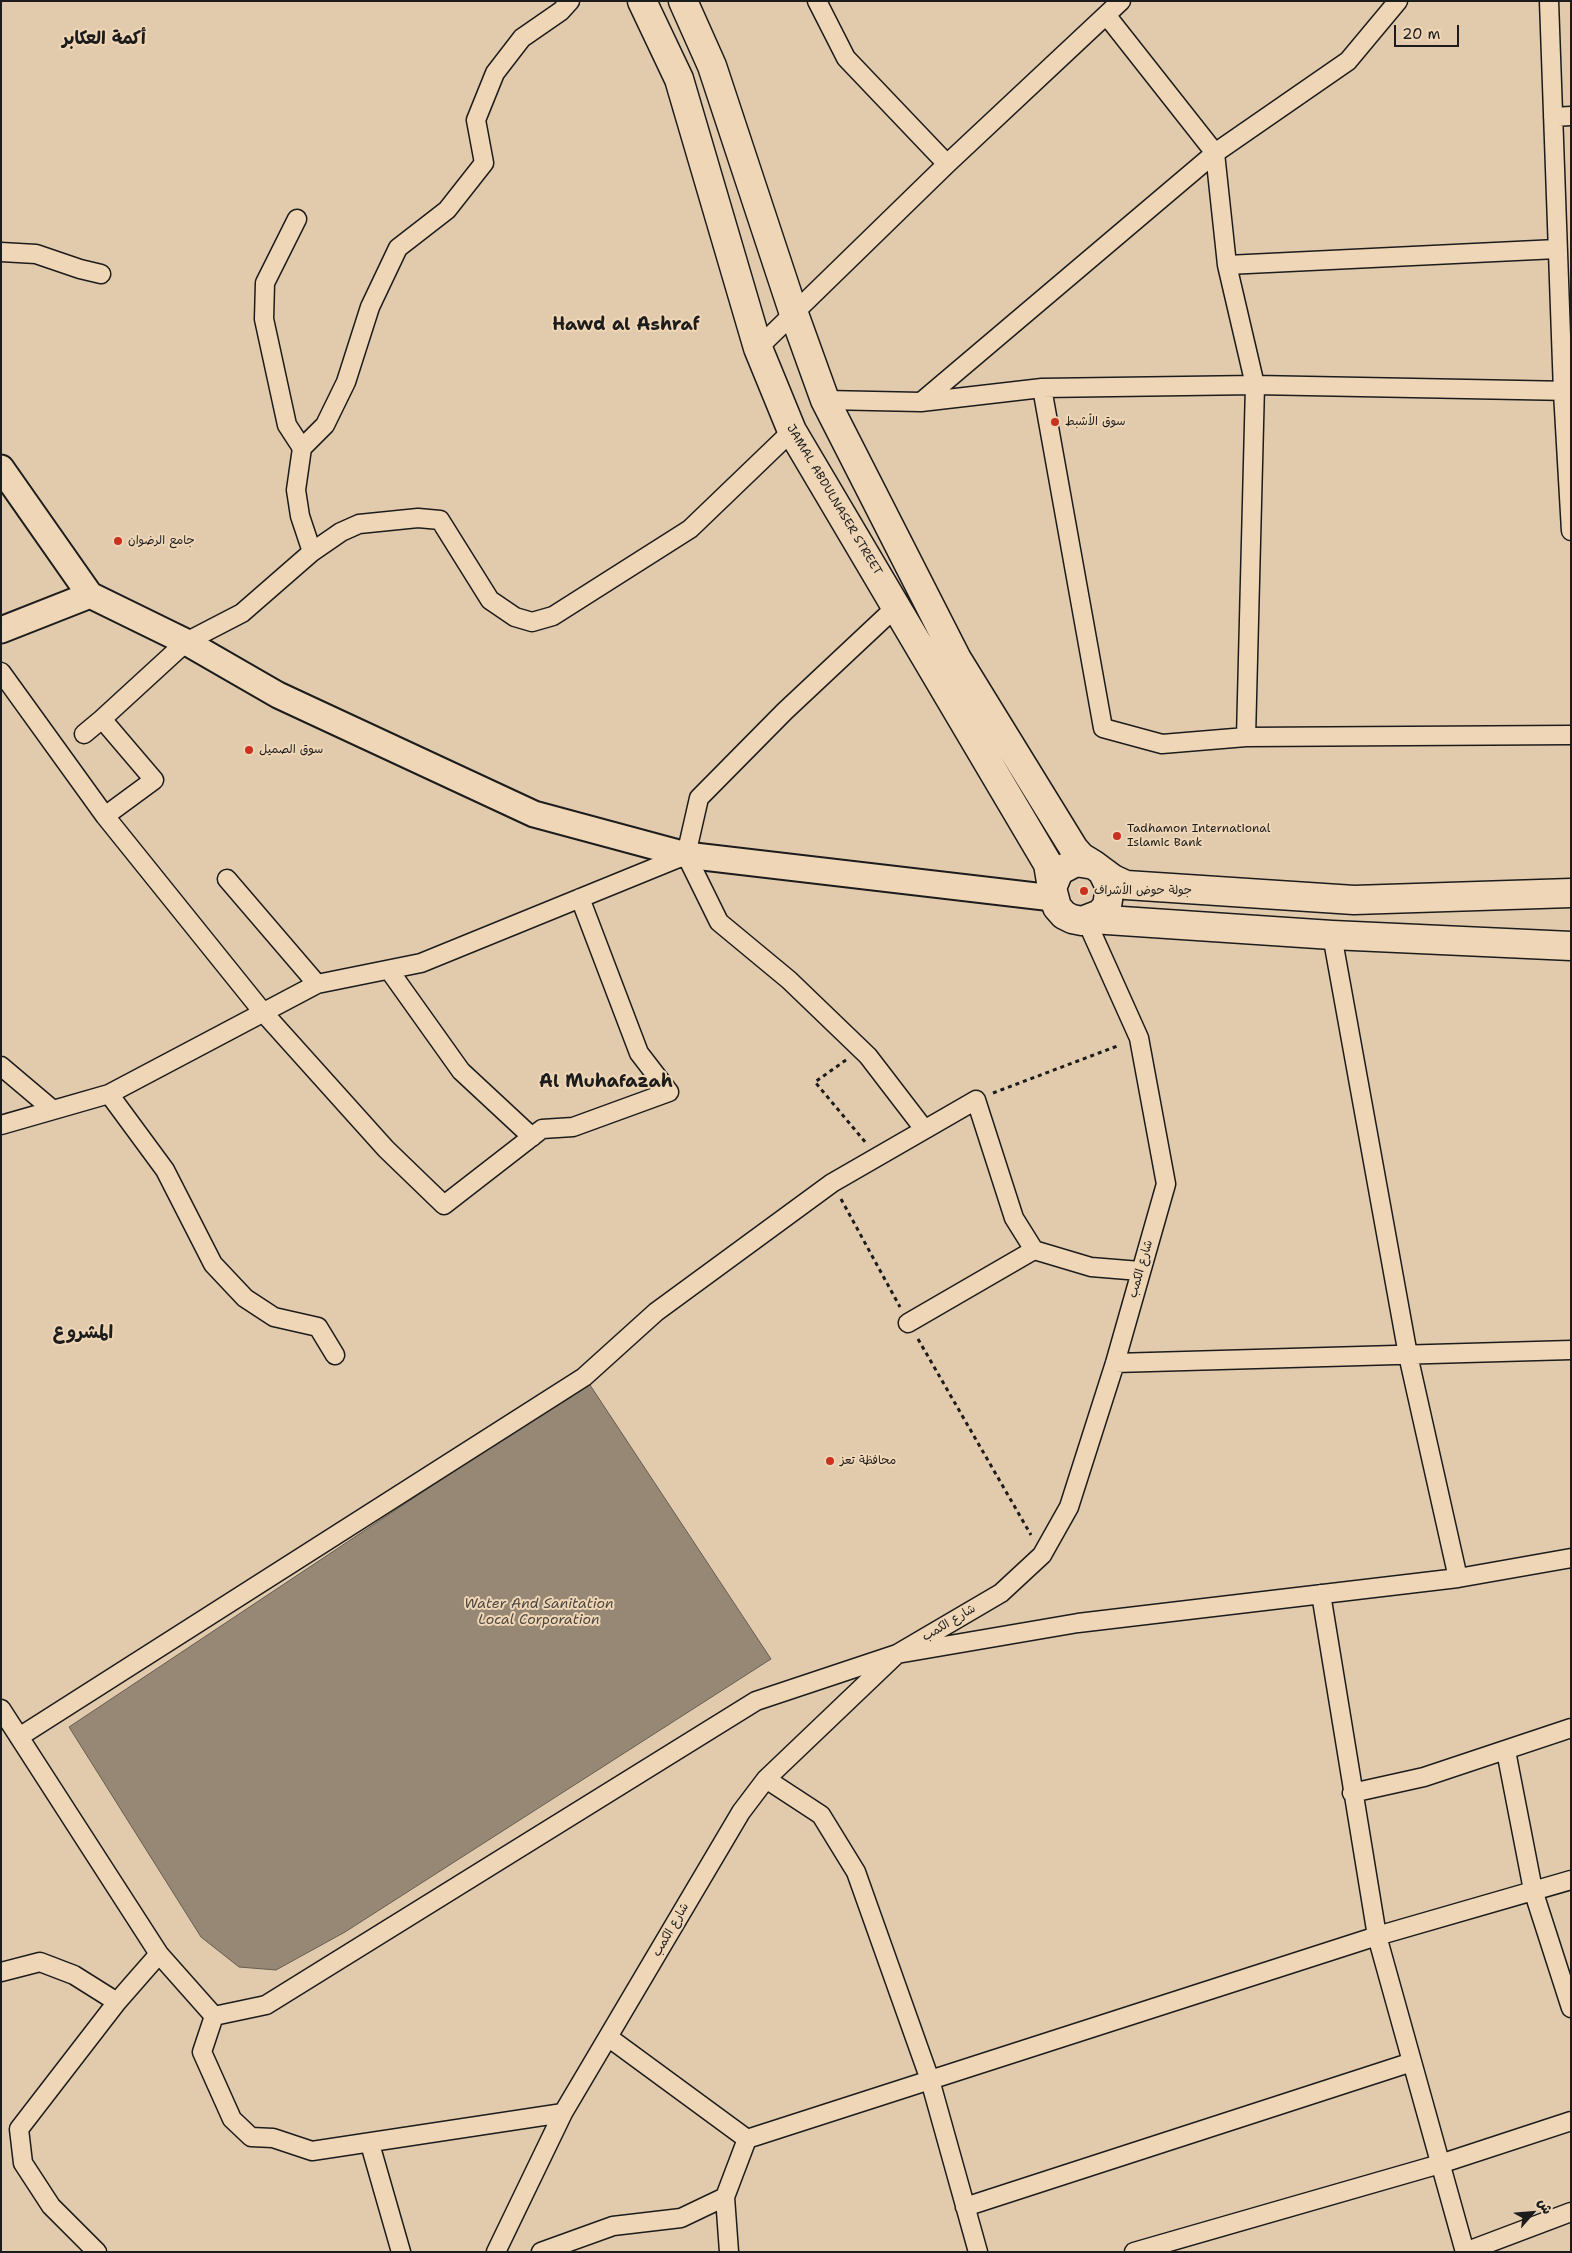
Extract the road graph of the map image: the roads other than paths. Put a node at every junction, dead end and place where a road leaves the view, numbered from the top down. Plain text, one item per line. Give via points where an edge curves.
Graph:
1 (570, 1) edge
2 (642, 1) edge
3 (683, 1) edge
4 (817, 1) edge
5 (1121, 1) edge
6 (1398, 1) edge
7 (1549, 1) edge
8 (1107, 16) junction
9 (1571, 116) edge
10 (1552, 117) junction
11 (1215, 153) junction
12 (947, 164) junction
13 (297, 219) dead end
14 (1557, 249) junction
15 (1, 252) edge
16 (1227, 265) junction
17 (101, 274) dead end
18 (794, 314) junction
19 (758, 348) junction
20 (1255, 385) junction
21 (1042, 388) junction
22 (1567, 391) edge
23 (825, 400) junction
24 (922, 402) junction
25 (792, 431) junction
26 (302, 448) junction
27 (1, 468) edge
28 (1571, 531) edge
29 (312, 552) junction
30 (90, 596) junction
31 (897, 606) junction
32 (1, 630) edge
33 (186, 642) junction
34 (1, 672) edge
35 (102, 719) junction
36 (84, 734) dead end
37 (1571, 736) edge
38 (1246, 737) junction
39 (105, 816) junction
40 (686, 856) junction
41 (1098, 868) junction
42 (227, 879) dead end
43 (1052, 893) junction
44 (1571, 893) edge
45 (580, 898) junction
46 (1089, 919) junction
47 (1332, 935) junction
48 (1571, 946) edge
49 (389, 970) junction
50 (317, 984) junction
51 (262, 1011) junction
52 (1, 1066) edge
53 (109, 1094) junction
54 (53, 1110) junction
55 (1, 1125) edge
56 (924, 1129) junction
57 (532, 1137) junction
58 (1034, 1250) junction
59 (1140, 1271) junction
60 (908, 1323) road end
61 (1571, 1350) edge
62 (336, 1355) dead end
63 (1408, 1355) junction
64 (1115, 1363) junction
65 (1571, 1558) edge
66 (1458, 1578) junction
67 (1321, 1594) junction
68 (897, 1654) junction
69 (1, 1709) edge
70 (1571, 1728) edge
71 (18, 1737) junction
72 (1506, 1750) junction
73 (766, 1779) junction
74 (1352, 1793) junction
75 (1571, 1880) edge
76 (1533, 1890) junction
77 (1377, 1936) junction
78 (159, 1954) junction
79 (1, 1972) edge
80 (117, 2002) junction
81 (1571, 2008) edge
82 (214, 2016) junction
83 (608, 2037) junction
84 (1412, 2062) junction
85 (930, 2080) junction
86 (564, 2113) junction
87 (1571, 2121) edge
88 (747, 2139) junction
89 (370, 2144) junction
90 (1440, 2164) junction
91 (725, 2196) junction
92 (965, 2207) junction
93 (1571, 2212) edge
94 (98, 2252) edge
95 (401, 2252) edge
96 (496, 2252) edge
97 (541, 2252) edge
98 (730, 2252) edge
99 (978, 2252) edge
100 (1134, 2252) edge
101 (1465, 2252) edge

1 - 26 street via 522,38 495,73 476,120 484,163 447,210 398,248 370,307 346,382 325,425
2 - 19 main road, JAMAL ABDULNASER STREET via 679,79
3 - 18 main road via 712,66
4 - 12 street via 846,58
5 - 8 street
6 - 11 street via 1348,61
7 - 10 street
8 - 11 street
8 - 12 street
9 - 10 street
10 - 14 street
11 - 16 street
11 - 24 street
12 - 18 street
13 - 26 street via 265,283 264,319 287,425
14 - 16 street
14 - 22 street
15 - 17 street via 36,254
16 - 20 street
18 - 19 street
18 - 23 main road
19 - 25 main road, JAMAL ABDULNASER STREET
20 - 21 street
20 - 22 street
20 - 38 street
21 - 24 street
21 - 38 street via 1103,728 1162,744
22 - 28 street
23 - 24 street
23 - 41 main road via 957,659 1074,849
25 - 29 street via 690,529 553,616 532,622 515,616 490,600 440,520 418,518 359,524
25 - 31 main road, JAMAL ABDULNASER STREET
26 - 29 street via 296,490 300,516
27 - 30 main road
29 - 33 street via 242,613
30 - 32 main road
30 - 33 main road
31 - 40 street via 785,711 699,798
31 - 43 main road, JAMAL ABDULNASER STREET via 1048,864
33 - 35 street
33 - 40 main road via 278,694 534,814
34 - 39 street
35 - 36 street
35 - 39 street via 154,780
37 - 38 street
39 - 51 street
40 - 43 main road
40 - 45 street
40 - 56 street via 719,922 789,980 861,1049
41 - 43 main road via 1076,862 1067,866 1054,879
41 - 44 main road via 1126,885 1354,900
41 - 46 main road via 1110,887 1110,897 1100,914
42 - 50 street
43 - 46 main road via 1056,907 1064,915 1072,919
45 - 49 street via 421,962
45 - 57 street via 639,1053 668,1092 573,1127 542,1129
46 - 47 main road
46 - 59 street, شارع الكمب via 1139,1038 1166,1184
47 - 48 main road
47 - 63 street
49 - 50 street
49 - 57 street via 460,1072
50 - 51 street
51 - 53 street
51 - 57 street via 386,1149 444,1204
52 - 54 street
53 - 54 street
53 - 62 street via 165,1170 213,1264 246,1298 274,1316 318,1327
54 - 55 street
56 - 58 street via 976,1100 1014,1218
56 - 71 street via 832,1183 656,1312 584,1377
58 - 59 street via 1091,1267
58 - 60 street
59 - 64 street, شارع الكمب
61 - 63 street
63 - 64 street
63 - 66 street
64 - 68 street, شارع الكمب via 1069,1507 1042,1555 1001,1593
65 - 66 street
66 - 67 street
67 - 68 street via 1078,1623
67 - 74 street
68 - 73 street, شارع الكمب
68 - 82 street via 756,1701 266,2005
69 - 71 street
70 - 72 street
71 - 78 street
72 - 74 street via 1424,1777
72 - 76 street
73 - 83 street, شارع الكمب via 741,1812
73 - 85 street via 821,1815 856,1872
74 - 77 street
75 - 76 street
76 - 77 street
76 - 81 street
77 - 84 street
77 - 85 street
78 - 80 street
78 - 82 street
79 - 80 street via 40,1962 74,1975
80 - 94 street via 19,2129 23,2164 51,2206
82 - 89 street via 202,2052 232,2119 251,2137 273,2138 312,2151
83 - 86 street, شارع الكمب
83 - 88 street
84 - 90 street
84 - 92 street
85 - 88 street
85 - 92 street
86 - 89 street
86 - 96 street, شارع الكمب
87 - 90 street
88 - 91 street
89 - 95 street
90 - 100 street
90 - 101 street
91 - 97 street via 681,2218 613,2226
91 - 98 street
92 - 99 street
93 - 101 street

